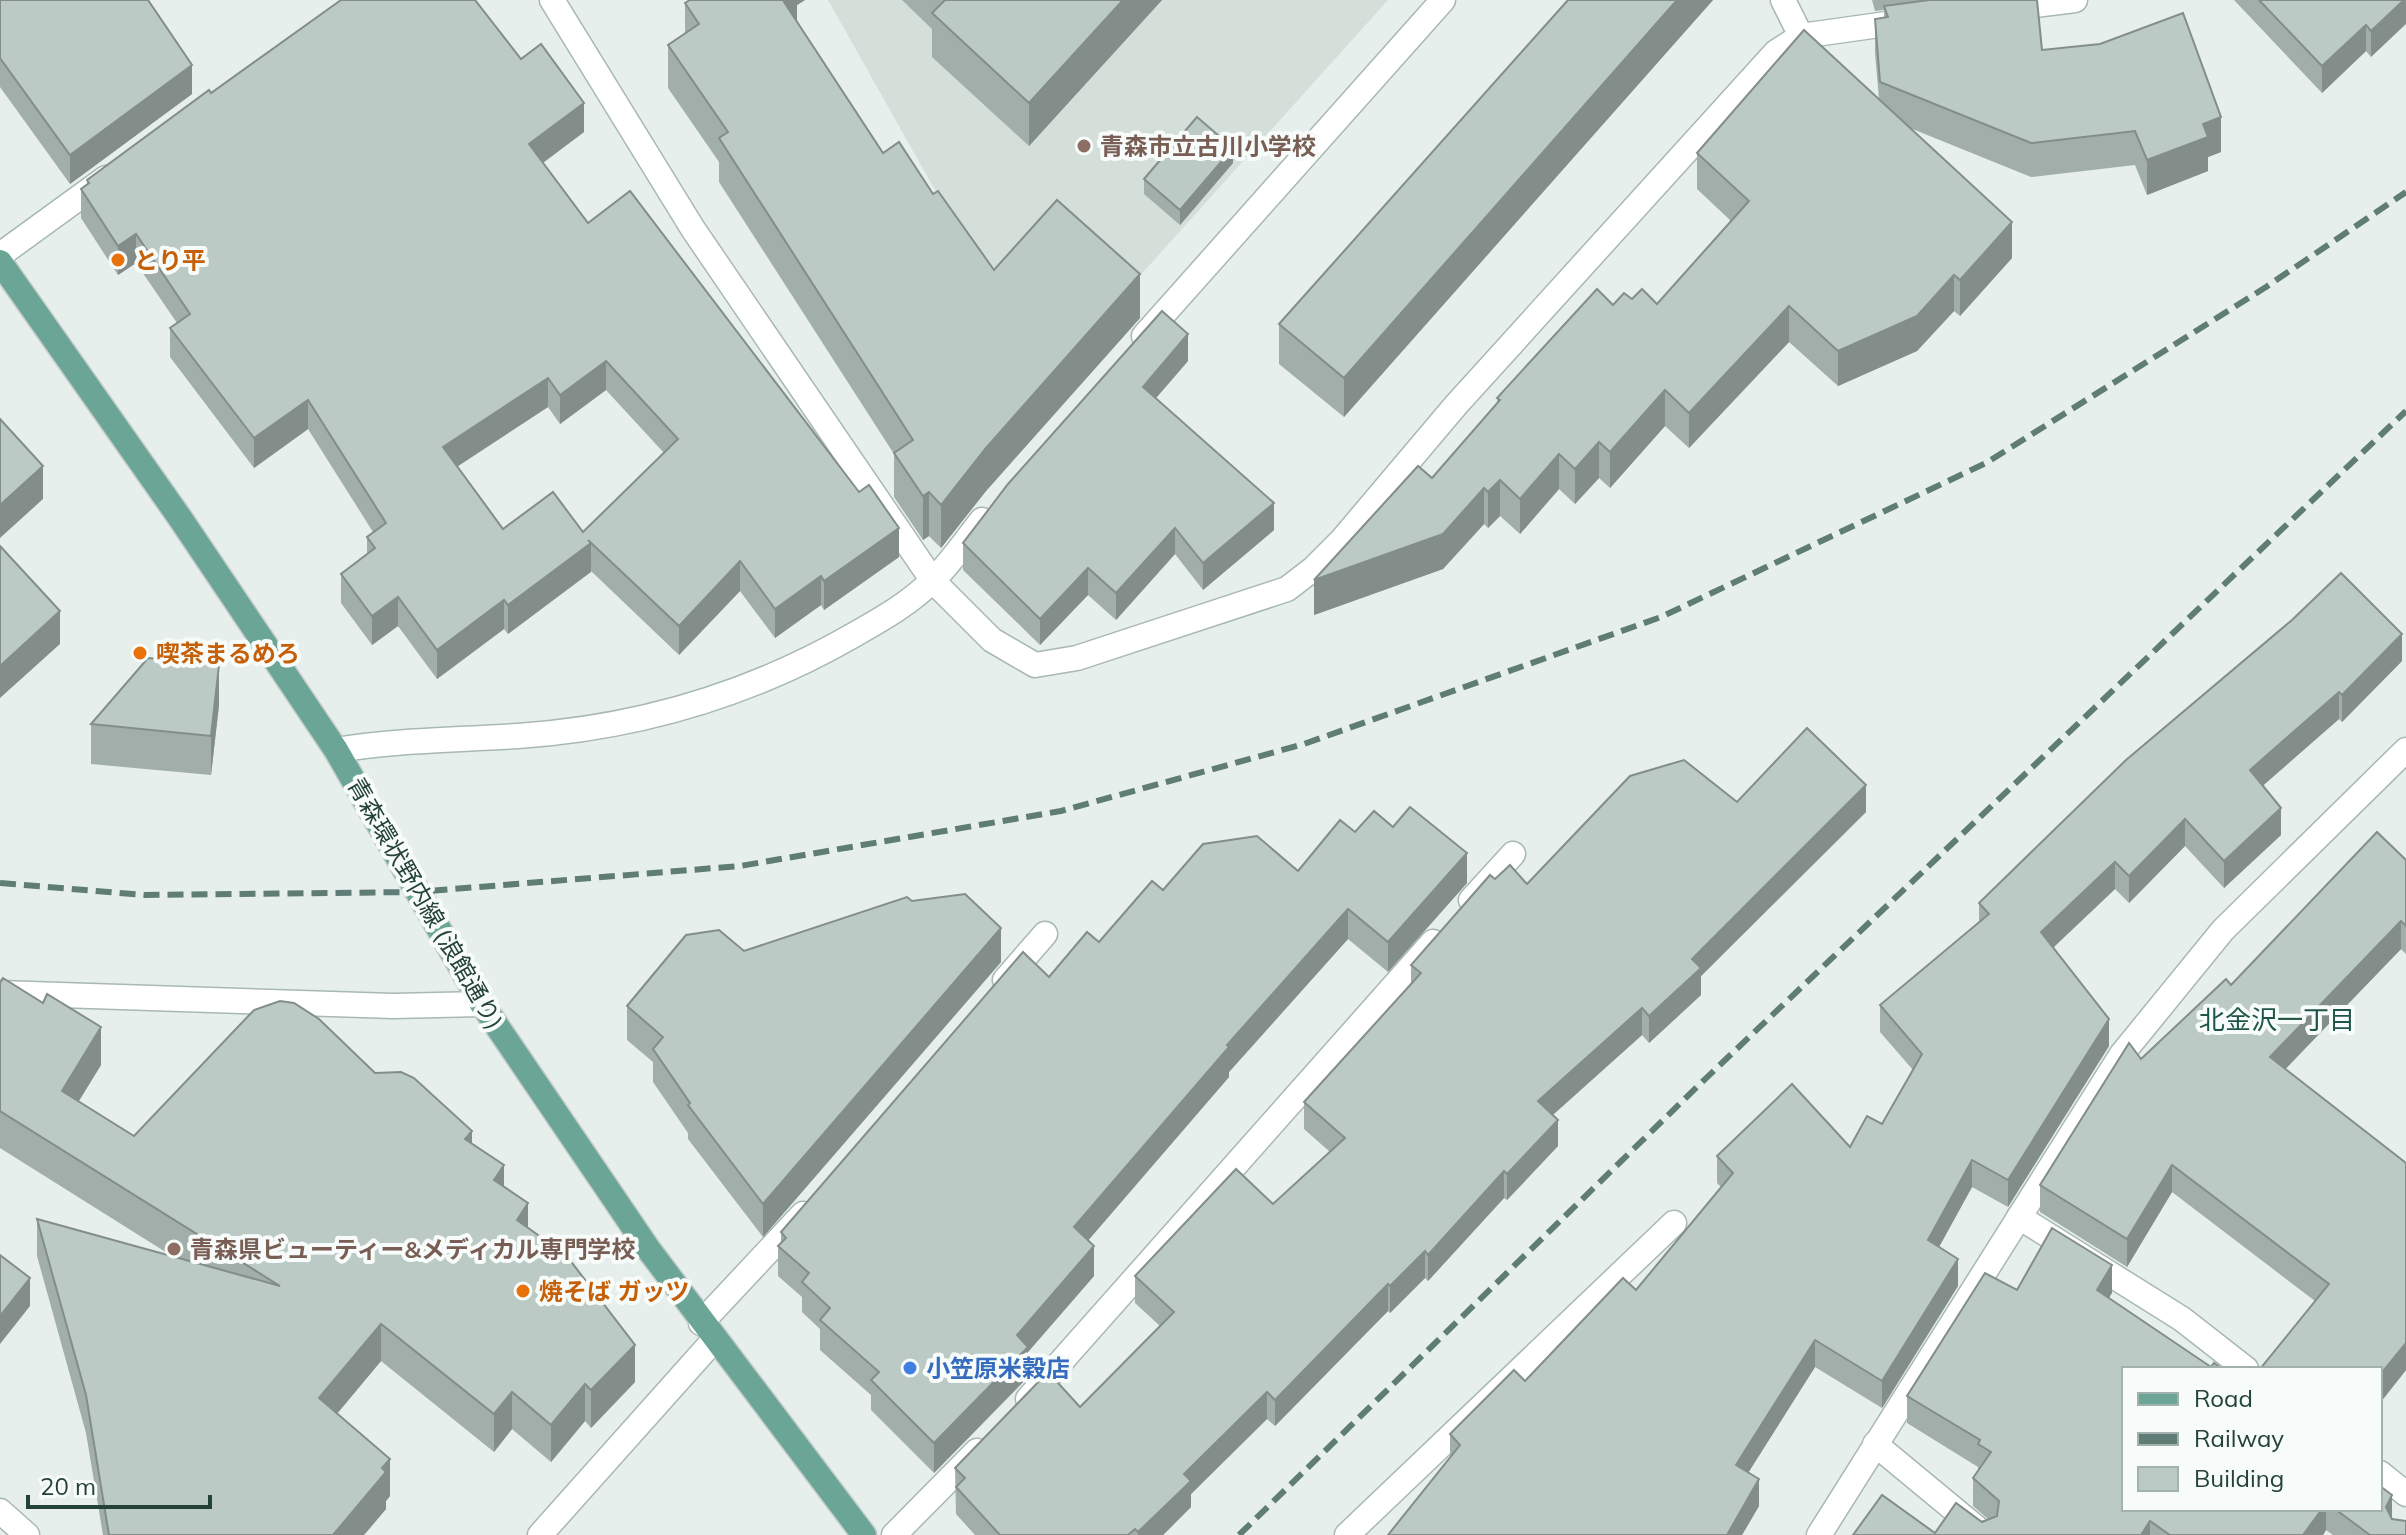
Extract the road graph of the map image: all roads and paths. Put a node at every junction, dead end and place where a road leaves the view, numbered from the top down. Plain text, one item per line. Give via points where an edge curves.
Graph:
1 (1443, 0) edge
2 (1783, 0) edge
3 (2075, 0) edge
4 (556, 1) edge
5 (1982, 12) edge
6 (1935, 18) edge
7 (1801, 36) junction
8 (130, 160) edge
9 (0, 255) edge
10 (0, 262) edge
11 (1124, 358) edge
12 (997, 501) edge
13 (933, 581) junction
14 (336, 750) junction
15 (2406, 750) edge
16 (1513, 854) dead end
17 (1045, 934) dead end
18 (0, 993) edge
19 (994, 993) edge
20 (482, 1004) junction
21 (821, 1194) edge
22 (2019, 1217) junction
23 (1674, 1223) dead end
24 (708, 1332) junction
25 (2243, 1367) edge
26 (1011, 1416) edge
27 (989, 1438) edge
28 (1875, 1444) junction
29 (2382, 1475) edge
30 (2406, 1494) edge
31 (0, 1511) edge
32 (27, 1535) edge
33 (540, 1535) edge
34 (864, 1535) edge
35 (894, 1535) edge
36 (1347, 1535) edge
37 (1819, 1535) edge
38 (1985, 1535) edge

1 - 11 street
2 - 7 street
3 - 5 street
4 - 13 street via 693,229
6 - 7 street
7 - 13 street via 1776,52 1456,405 1342,540 1287,589 1077,658 1035,665 992,640
8 - 9 street
10 - 14 main road, 青森環状野内線 (浪館通り)
12 - 13 street
13 - 14 street via 894,612 837,644 686,709 519,736 434,738
14 - 20 main road, 青森環状野内線 (浪館通り)
15 - 22 street via 2223,930 2122,1054
16 - 26 street
17 - 19 street
18 - 20 street via 393,1006
20 - 24 main road, 青森環状野内線 (浪館通り)
21 - 24 street
22 - 25 street via 2182,1319
22 - 28 street
23 - 36 street
24 - 33 street
24 - 34 main road, 青森環状野内線 (浪館通り)
27 - 35 street
28 - 37 street
28 - 38 street
29 - 30 street
31 - 32 street

